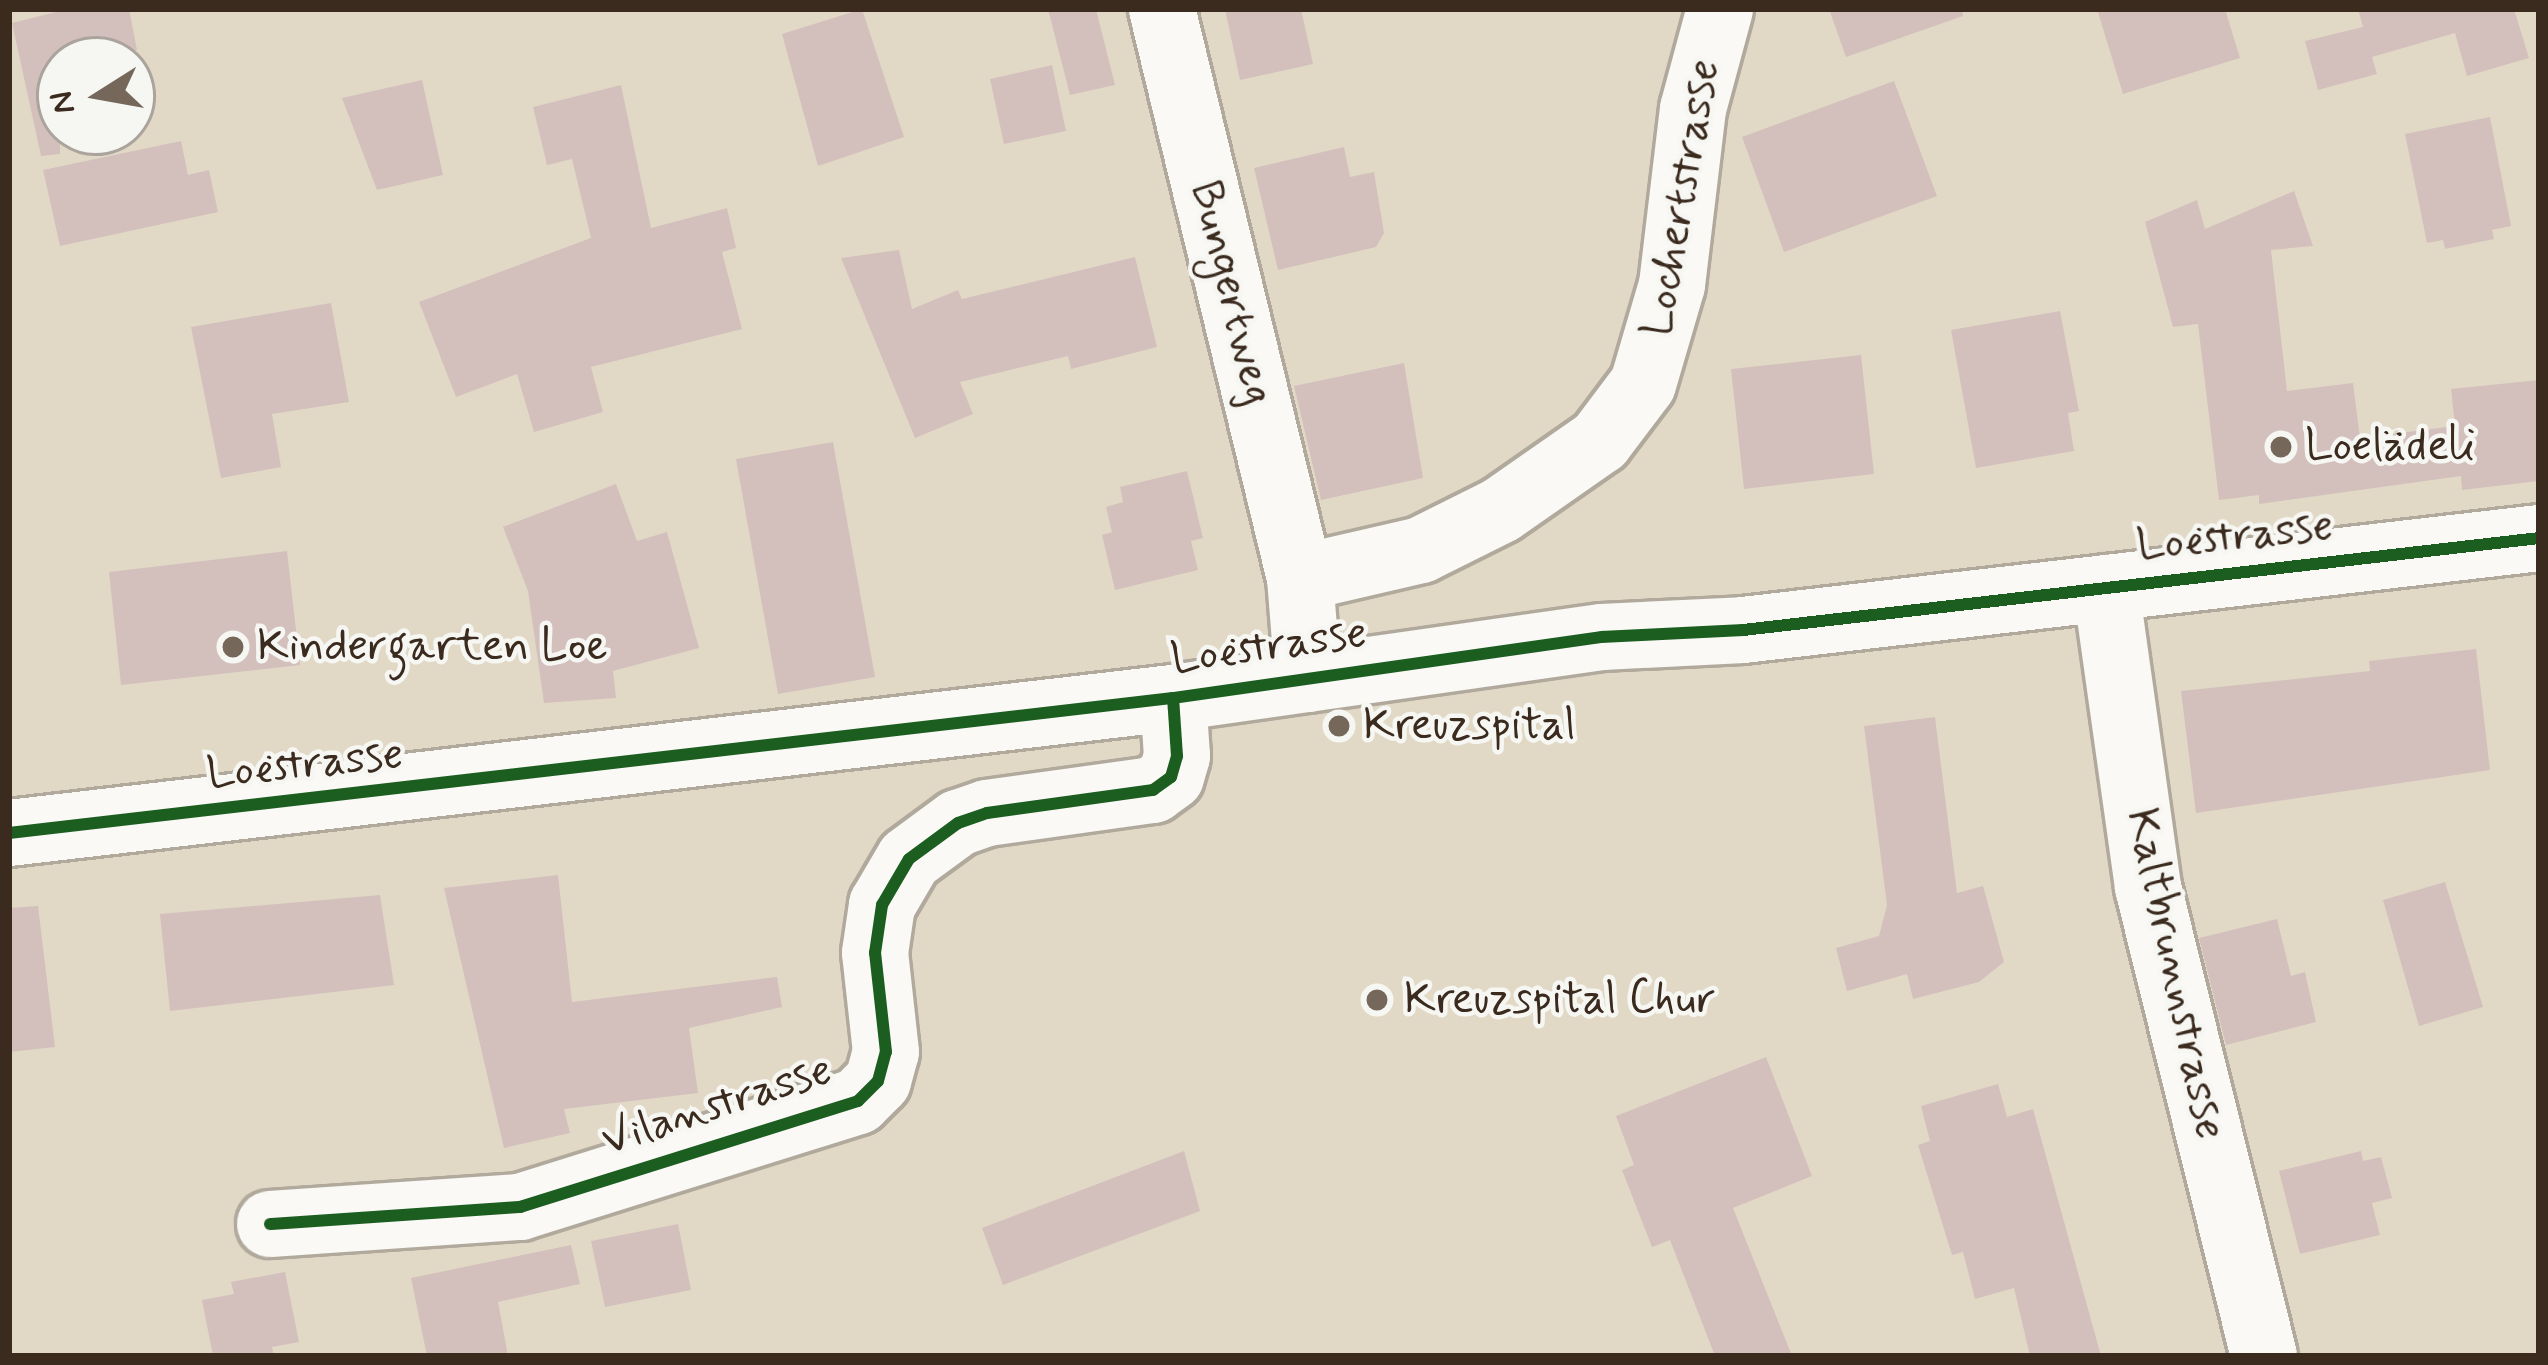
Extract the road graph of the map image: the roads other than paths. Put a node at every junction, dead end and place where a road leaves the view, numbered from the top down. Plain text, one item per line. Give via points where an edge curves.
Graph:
1 (1162, 9) edge
2 (1720, 9) edge
3 (2539, 538) edge
4 (1300, 578) junction
5 (2106, 588) junction
6 (1308, 679) junction
7 (1173, 698) junction
8 (9, 832) edge
9 (270, 1223) dead end
10 (2264, 1356) edge

1 - 4 street, Bungertweg
2 - 4 street, Lochertstrasse via 1694,109 1672,285 1643,384 1600,441 1501,510 1421,550
3 - 5 street, Loëstrasse
4 - 6 street
5 - 6 street, Loëstrasse via 1743,630 1602,637
5 - 10 street, Kaltbrunnstrasse via 2148,886
6 - 7 street, Loëstrasse
7 - 8 street, Loëstrasse
7 - 9 street, Vilanstrasse via 1178,756 1171,777 1153,790 987,813 958,823 909,860 882,905 875,953 886,1052 878,1081 858,1101 520,1207

